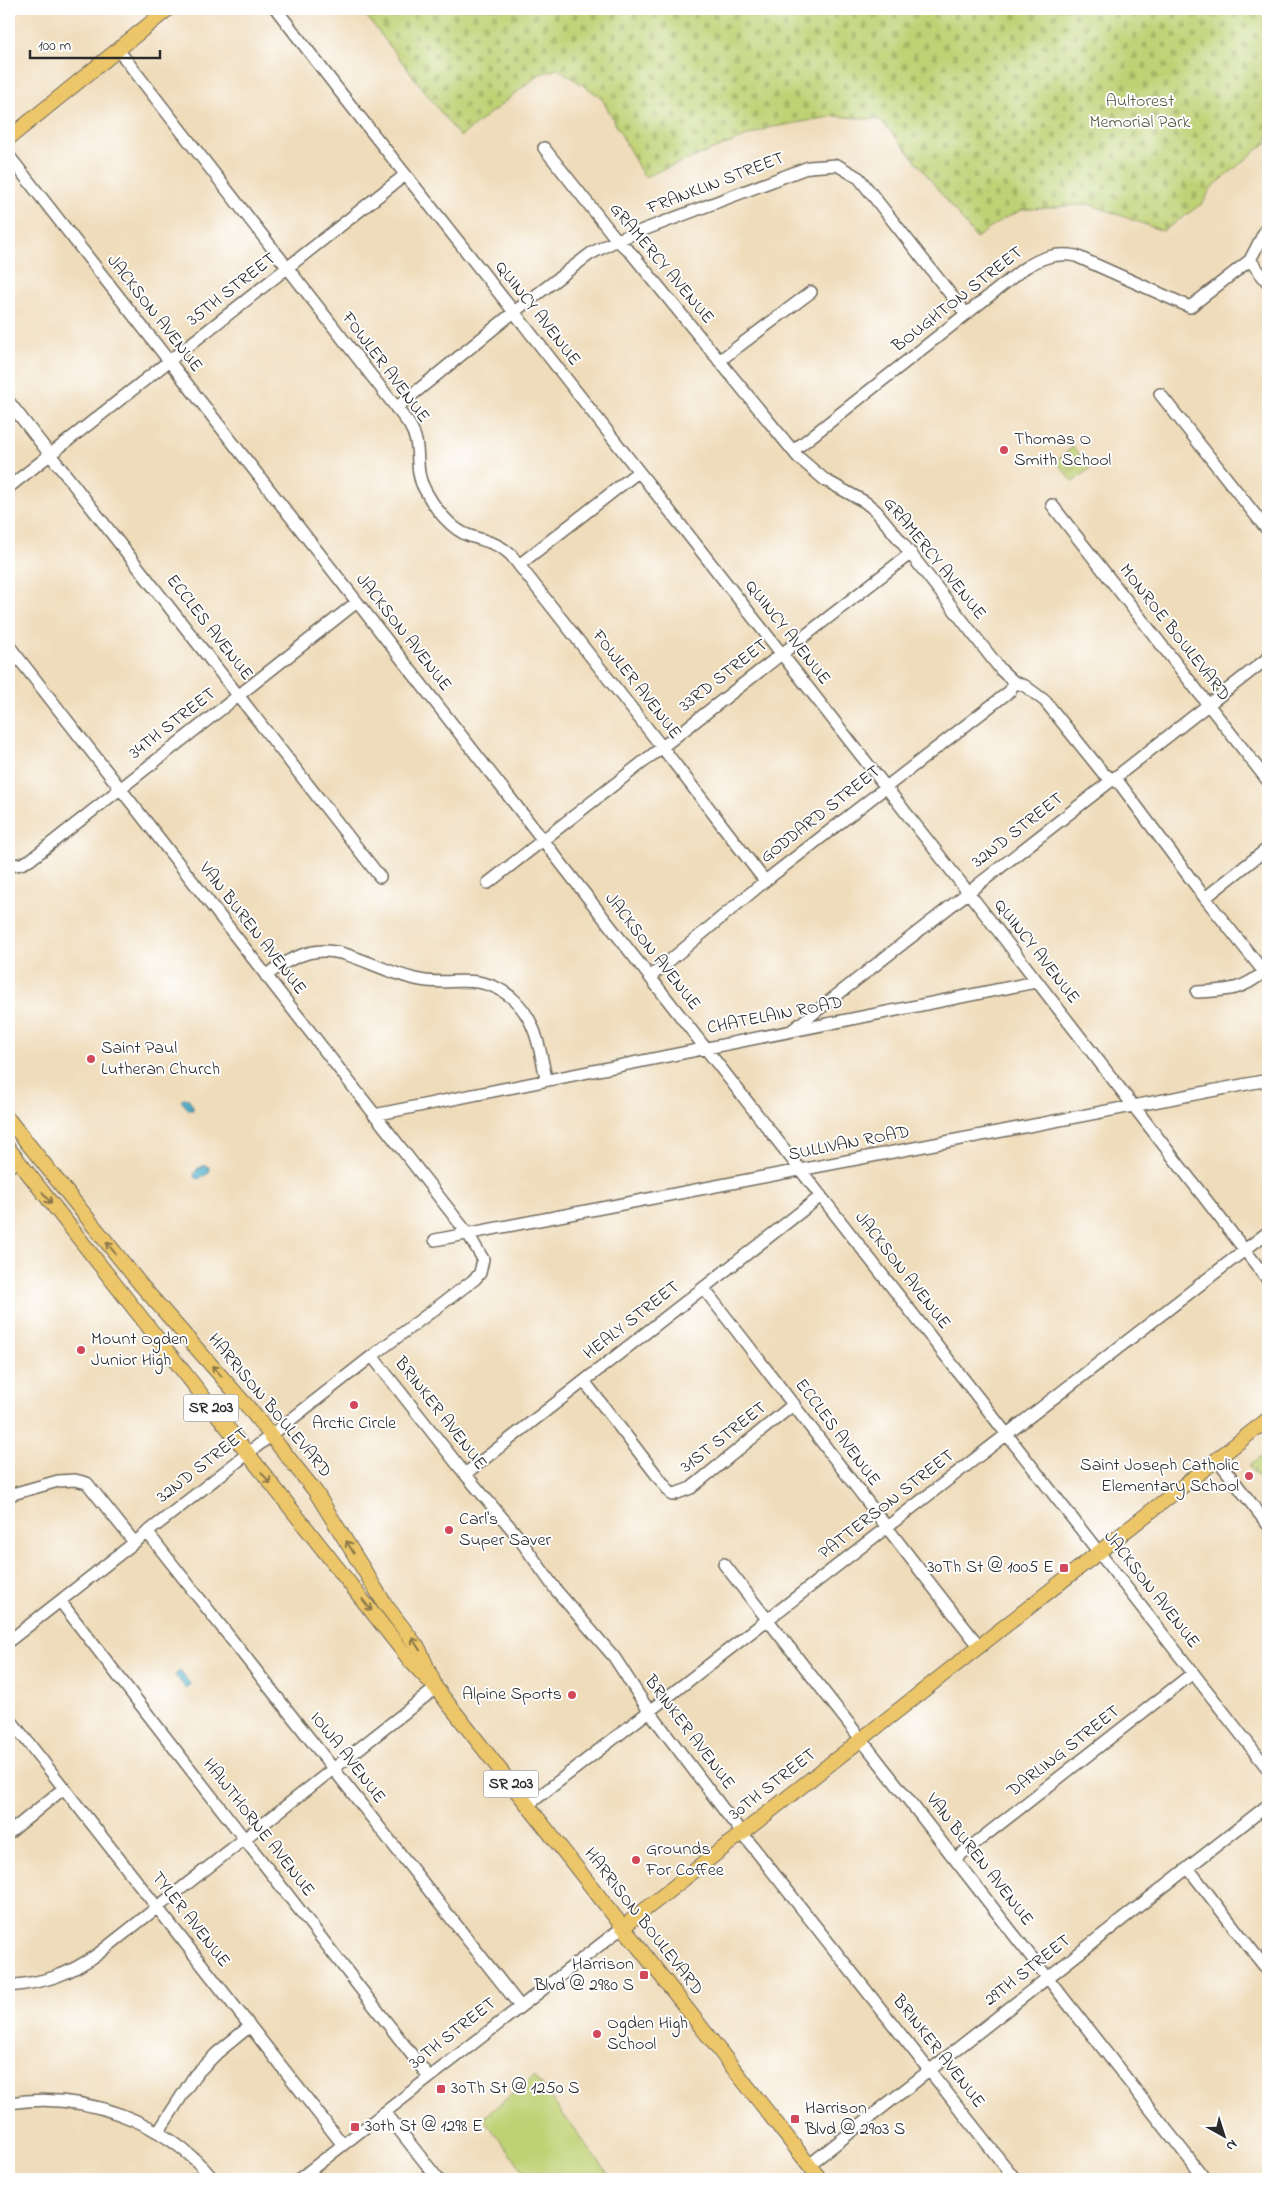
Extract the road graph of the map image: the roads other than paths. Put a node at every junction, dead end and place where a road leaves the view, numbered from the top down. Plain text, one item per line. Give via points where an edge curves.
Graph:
1 (168, 9) edge
2 (276, 9) edge
3 (119, 51) junction
4 (9, 138) edge
5 (544, 148) dead end
6 (9, 156) edge
7 (405, 175) junction
8 (1268, 225) edge
9 (617, 240) junction
10 (1250, 260) junction
11 (288, 269) junction
12 (1268, 283) edge
13 (812, 292) dead end
14 (514, 312) junction
15 (966, 314) junction
16 (169, 361) junction
17 (719, 361) junction
18 (1160, 394) dead end
19 (9, 402) edge
20 (396, 408) junction
21 (793, 451) junction
22 (50, 454) junction
23 (638, 472) junction
24 (9, 486) edge
25 (1052, 505) dead end
26 (1268, 531) edge
27 (911, 553) junction
28 (519, 565) junction
29 (357, 602) junction
30 (9, 646) edge
31 (781, 654) junction
32 (1268, 658) edge
33 (1014, 682) junction
34 (239, 695) junction
35 (1208, 705) junction
36 (662, 747) junction
37 (1112, 780) junction
38 (1268, 781) edge
39 (885, 787) junction
40 (120, 788) junction
41 (543, 840) junction
42 (1268, 848) edge
43 (9, 866) edge
44 (380, 877) dead end
45 (764, 881) junction
46 (488, 883) dead end
47 (968, 892) junction
48 (1205, 898) junction
49 (1266, 975) edge
50 (266, 976) junction
51 (650, 977) junction
52 (1036, 982) junction
53 (1197, 992) dead end
54 (789, 1032) junction
55 (705, 1048) junction
56 (546, 1079) junction
57 (1268, 1080) edge
58 (1134, 1106) junction
59 (374, 1115) junction
60 (9, 1120) edge
61 (12, 1159) edge
62 (801, 1171) junction
63 (821, 1196) junction
64 (1268, 1232) edge
65 (468, 1234) junction
66 (435, 1240) dead end
67 (1245, 1250) junction
68 (1268, 1280) edge
69 (704, 1289) junction
70 (372, 1356) junction
71 (584, 1381) junction
72 (794, 1404) junction
73 (1268, 1419) edge
74 (1007, 1434) junction
75 (271, 1435) junction
76 (247, 1454) junction
77 (1217, 1459) junction
78 (465, 1474) junction
79 (9, 1495) edge
80 (1268, 1525) edge
81 (886, 1528) junction
82 (147, 1532) junction
83 (134, 1542) junction
84 (1099, 1552) junction
85 (724, 1564) dead end
86 (60, 1601) junction
87 (768, 1619) junction
88 (9, 1640) edge
89 (980, 1646) junction
90 (1193, 1673) junction
91 (436, 1688) junction
92 (649, 1711) junction
93 (9, 1718) edge
94 (861, 1739) junction
95 (334, 1769) junction
96 (1268, 1770) edge
97 (64, 1788) junction
98 (528, 1805) junction
99 (1268, 1805) edge
100 (9, 1833) edge
101 (743, 1833) junction
102 (244, 1839) junction
103 (955, 1858) junction
104 (1188, 1868) junction
105 (157, 1908) junction
106 (623, 1927) junction
107 (1268, 1971) edge
108 (1049, 1977) junction
109 (9, 1986) edge
110 (520, 2006) junction
111 (250, 2026) junction
112 (929, 2070) junction
113 (429, 2077) junction
114 (9, 2103) edge
115 (385, 2112) junction
116 (159, 2131) junction
117 (343, 2144) junction
118 (808, 2164) junction
119 (213, 2179) edge
120 (299, 2179) edge
121 (438, 2179) edge
122 (820, 2179) edge
123 (1015, 2179) edge
124 (1205, 2179) edge

1 - 3 main road
2 - 7 street, QUINCY AVENUE
3 - 4 main road
3 - 11 street, FOWLER AVENUE
5 - 9 street, GRAMERCY AVENUE
6 - 16 street, JACKSON AVENUE
7 - 11 street, 35TH STREET
7 - 14 street, QUINCY AVENUE
8 - 10 street
9 - 14 street, FRANKLIN STREET via 590,254
9 - 15 street, FRANKLIN STREET via 808,167 837,165 859,178
9 - 17 street, GRAMERCY AVENUE
10 - 12 street
10 - 15 street, BOUGHTON STREET via 1190,307 1088,260 1067,254 1046,257 1035,261
11 - 16 street, 35TH STREET
11 - 20 street, FOWLER AVENUE
13 - 17 street
14 - 20 street, FRANKLIN STREET
14 - 23 street, QUINCY AVENUE
15 - 21 street, BOUGHTON STREET
16 - 22 street, 35TH STREET
16 - 29 street, JACKSON AVENUE
17 - 21 street, GRAMERCY AVENUE
18 - 26 street
19 - 22 street, ECCLES AVENUE
20 - 28 street, FOWLER AVENUE via 417,440 419,474 429,498 454,526 469,536 498,544
21 - 27 street, GRAMERCY AVENUE via 825,480 865,502
22 - 24 street, 35TH STREET
22 - 34 street, ECCLES AVENUE
23 - 28 street
23 - 31 street, QUINCY AVENUE
25 - 35 street, MONROE BOULEVARD
27 - 31 street, 33RD STREET
27 - 33 street, GRAMERCY AVENUE via 1001,670
28 - 36 street, FOWLER AVENUE
29 - 34 street, 34TH STREET
29 - 41 street, JACKSON AVENUE
30 - 40 street, VAN BUREN AVENUE
31 - 36 street, 33RD STREET
31 - 39 street, QUINCY AVENUE
32 - 35 street, 32ND STREET
33 - 37 street, GRAMERCY AVENUE via 1025,686 1045,702
33 - 39 street, GODDARD STREET via 1010,691
34 - 40 street, 34TH STREET
34 - 44 street, ECCLES AVENUE
35 - 37 street, 32ND STREET
35 - 38 street, MONROE BOULEVARD
36 - 41 street, 33RD STREET
36 - 45 street, FOWLER AVENUE
37 - 47 street, 32ND STREET
37 - 48 street, GRAMERCY AVENUE via 1120,784
39 - 45 street, GODDARD STREET
39 - 47 street, QUINCY AVENUE
40 - 43 street, 34TH STREET via 30,860
40 - 50 street, VAN BUREN AVENUE
41 - 46 street, 33RD STREET
41 - 51 street, JACKSON AVENUE
42 - 48 street
45 - 51 street, GODDARD STREET
47 - 52 street, QUINCY AVENUE
47 - 54 street, 32ND STREET
48 - 49 street, GRAMERCY AVENUE
49 - 53 street via 1235,990
50 - 56 street via 303,955 329,951 356,956 416,980 465,980 494,986 518,1004 530,1019
50 - 59 street, VAN BUREN AVENUE
51 - 55 street, JACKSON AVENUE
52 - 54 street, CHATELAIN ROAD
52 - 58 street, QUINCY AVENUE
54 - 55 street, CHATELAIN ROAD
55 - 56 street, CHATELAIN ROAD
55 - 62 street, JACKSON AVENUE
56 - 59 street, CHATELAIN ROAD
57 - 58 street, SULLIVAN ROAD
58 - 62 street, SULLIVAN ROAD
58 - 67 street, QUINCY AVENUE
59 - 65 street, VAN BUREN AVENUE
75 -> 60 main road, HARRISON BOULEVARD / SR 203 via 141,1285
61 -> 76 main road, HARRISON BOULEVARD / SR 203
62 - 63 street, JACKSON AVENUE
62 - 65 street, SULLIVAN ROAD
63 - 69 street, HEALY STREET
63 - 74 street, JACKSON AVENUE
64 - 67 street, PATTERSON STREET
65 - 66 street, SULLIVAN ROAD
65 - 70 street, 32ND STREET via 483,1258 480,1273
67 - 68 street, QUINCY AVENUE
67 - 74 street, PATTERSON STREET
69 - 71 street, HEALY STREET
69 - 72 street, ECCLES AVENUE
70 - 75 street, 32ND STREET
70 - 78 street, BRINKER AVENUE
71 - 72 street, 31ST STREET via 672,1495 691,1488
71 - 78 street, HEALY STREET
72 - 81 street, ECCLES AVENUE
73 - 77 main road, 30TH STREET
74 - 81 street, PATTERSON STREET
74 - 84 street, JACKSON AVENUE
75 - 76 street, 32ND STREET
91 -> 75 main road, HARRISON BOULEVARD / SR 203 via 415,1643 385,1604 323,1503
76 - 82 street, 32ND STREET
76 -> 91 main road, HARRISON BOULEVARD / SR 203 via 412,1663
77 - 80 street
77 - 84 main road, 30TH STREET
78 - 92 street, BRINKER AVENUE via 516,1534 556,1590 614,1657
79 - 83 street via 58,1481 87,1483
81 - 87 street, PATTERSON STREET
81 - 89 street, ECCLES AVENUE
82 - 83 street, 32ND STREET
82 - 95 street, IOWA AVENUE
83 - 86 street, 32ND STREET
84 - 89 main road, 30TH STREET
84 - 90 street, JACKSON AVENUE
85 - 87 street, VAN BUREN AVENUE
86 - 88 street, 32ND STREET
86 - 102 street, HAWTHORNE AVENUE
87 - 92 street, PATTERSON STREET
87 - 94 street, VAN BUREN AVENUE
89 - 94 main road, 30TH STREET
90 - 96 street, JACKSON AVENUE
90 - 103 street, DARLING STREET
91 - 95 street
91 - 98 main road, HARRISON BOULEVARD / SR 203
92 - 98 street, PATTERSON STREET
92 - 101 street, BRINKER AVENUE
93 - 97 street, TYLER AVENUE
94 - 101 main road, 30TH STREET
94 - 103 street, VAN BUREN AVENUE
95 - 102 street
95 - 110 street, IOWA AVENUE
97 - 100 street
97 - 105 street, TYLER AVENUE
98 - 106 main road, HARRISON BOULEVARD / SR 203
99 - 104 street, 29TH STREET
101 - 106 main road, 30TH STREET
101 - 112 street, BRINKER AVENUE
102 - 105 street
102 - 113 street, HAWTHORNE AVENUE
103 - 108 street, VAN BUREN AVENUE
104 - 107 street
104 - 108 street, 29TH STREET
105 - 109 street via 75,1970 55,1978
105 - 111 street, TYLER AVENUE
106 - 110 street, 30TH STREET
106 - 118 main road, HARRISON BOULEVARD / SR 203
108 - 112 street, 29TH STREET
108 - 124 street, VAN BUREN AVENUE
110 - 113 street, 30TH STREET
111 - 116 street via 195,2075
111 - 117 street, TYLER AVENUE
112 - 118 street, 29TH STREET
112 - 123 street, BRINKER AVENUE
113 - 115 street, 30TH STREET
114 - 116 street via 25,2100 66,2102 119,2114
115 - 117 street, 30TH STREET
115 - 121 street
116 - 119 street via 188,2153
117 - 120 street, 30TH STREET
118 - 122 main road, HARRISON BOULEVARD / SR 203

